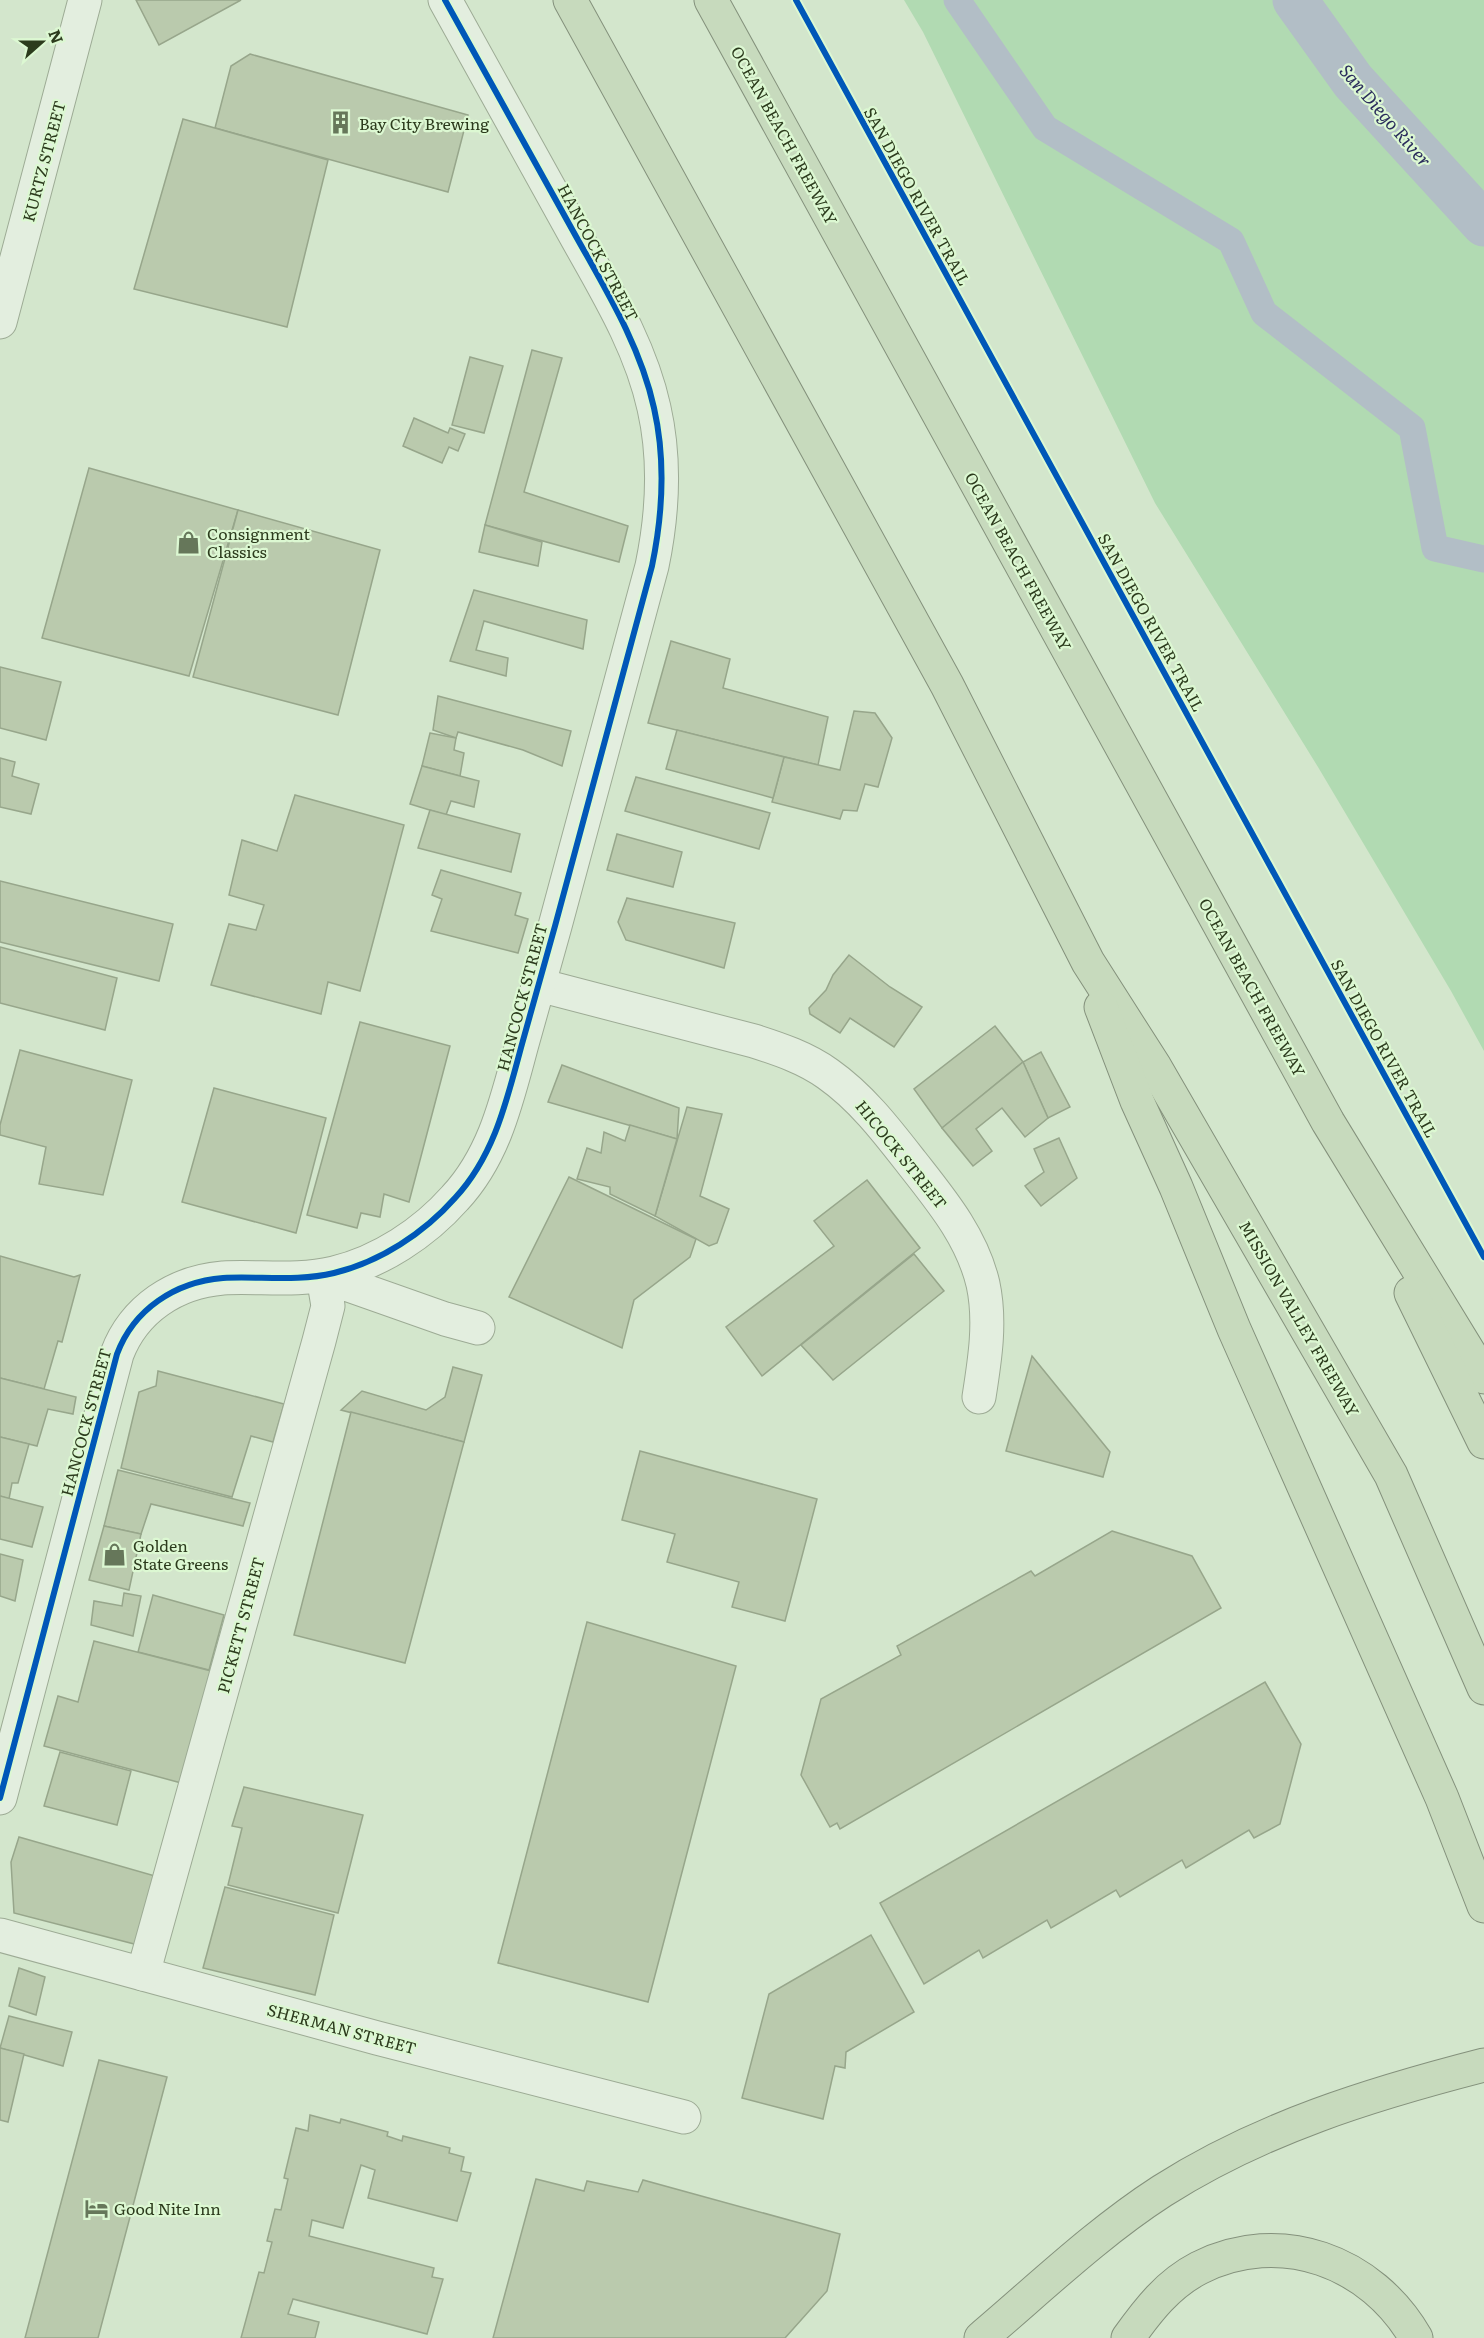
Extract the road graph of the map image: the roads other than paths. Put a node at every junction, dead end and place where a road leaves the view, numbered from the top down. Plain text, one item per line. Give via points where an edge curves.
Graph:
1 (86, 0) edge
2 (445, 0) edge
3 (570, 0) edge
4 (711, 0) edge
5 (0, 321) edge
6 (1088, 962) junction
7 (539, 985) junction
8 (1328, 1122) junction
9 (323, 1276) junction
10 (478, 1328) dead end
11 (1484, 1377) edge
12 (979, 1397) dead end
13 (1484, 1442) edge
14 (1484, 1688) edge
15 (0, 1798) edge
16 (1484, 1906) edge
17 (0, 1935) edge
18 (143, 1974) junction
19 (1484, 2065) edge
20 (684, 2117) dead end
21 (981, 2338) edge
22 (1128, 2338) edge
23 (1416, 2338) edge

1 - 5 street, KURTZ STREET
2 - 7 street, HANCOCK STREET via 626,329 655,409 661,451 660,527 652,566
3 - 6 highway via 947,685
4 - 8 highway, OCEAN BEACH FREEWAY
6 - 14 highway, MISSION VALLEY FREEWAY via 1155,1066 1391,1475
6 - 16 highway via 1105,1020 1137,1101 1442,1798
7 - 9 street, HANCOCK STREET via 495,1135 466,1185 441,1213 405,1241 365,1263
7 - 12 street, HICOCK STREET via 787,1052 826,1072 854,1095 940,1199 973,1254 986,1303 987,1338
8 - 11 highway
8 - 13 highway
9 - 10 street
9 - 15 street, HANCOCK STREET via 223,1278 188,1285 142,1312 124,1337
9 - 18 street, PICKETT STREET via 328,1306 324,1323
17 - 18 street, SHERMAN STREET
18 - 20 street, SHERMAN STREET
19 - 21 highway via 1356,2100 1215,2160 1161,2192 1100,2236
22 - 23 highway via 1153,2303 1198,2269 1248,2251 1273,2250 1320,2258 1345,2268 1386,2298

